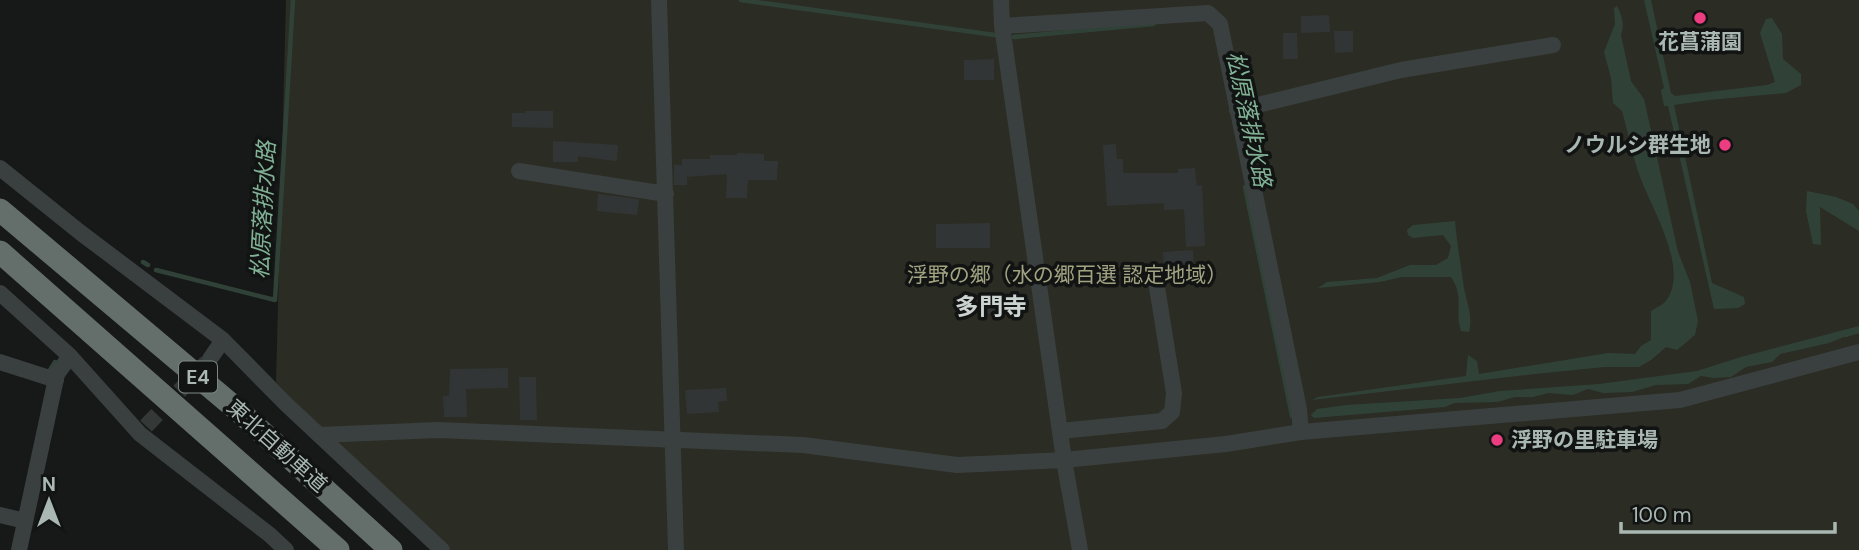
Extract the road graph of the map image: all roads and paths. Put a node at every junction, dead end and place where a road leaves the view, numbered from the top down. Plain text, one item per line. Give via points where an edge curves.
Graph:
1 (659, 0) edge
2 (1001, 0) edge
3 (1207, 6) edge
4 (1002, 26) junction
5 (1553, 45) dead end
6 (1237, 110) junction
7 (0, 168) edge
8 (519, 171) dead end
9 (666, 194) junction
10 (0, 210) edge
11 (0, 252) edge
12 (1156, 281) dead end
13 (0, 292) edge
14 (223, 340) junction
15 (1859, 352) edge
16 (70, 356) junction
17 (210, 359) tunnel mouth
18 (0, 362) edge
19 (56, 380) junction
20 (1060, 431) junction
21 (1301, 432) junction
22 (319, 435) junction
23 (672, 441) junction
24 (1064, 460) junction
25 (0, 515) edge
26 (25, 522) junction
27 (19, 550) edge
28 (286, 550) edge
29 (338, 550) edge
30 (391, 550) edge
31 (442, 550) edge
32 (676, 550) edge
33 (1080, 550) edge

1 - 9 street
2 - 4 street
3 - 4 street
3 - 6 street via 1220,24
4 - 20 street
5 - 6 street via 1401,70
6 - 21 street
7 - 14 street
8 - 9 street
9 - 23 street
10 - 30 highway, 東北自動車道 / E4 via 240,412
11 - 29 highway, 東北自動車道 / E4
12 - 20 street via 1174,393 1172,412 1162,421
13 - 16 street
14 - 17 street
14 - 22 street
15 - 21 street via 1680,400
16 - 19 street
16 - 28 street via 143,430
18 - 19 street
19 - 26 street
20 - 24 street
21 - 24 street
22 - 23 street via 438,430
22 - 31 street
23 - 24 street via 803,446 957,465
23 - 32 street
24 - 33 street
25 - 26 street
26 - 27 street

